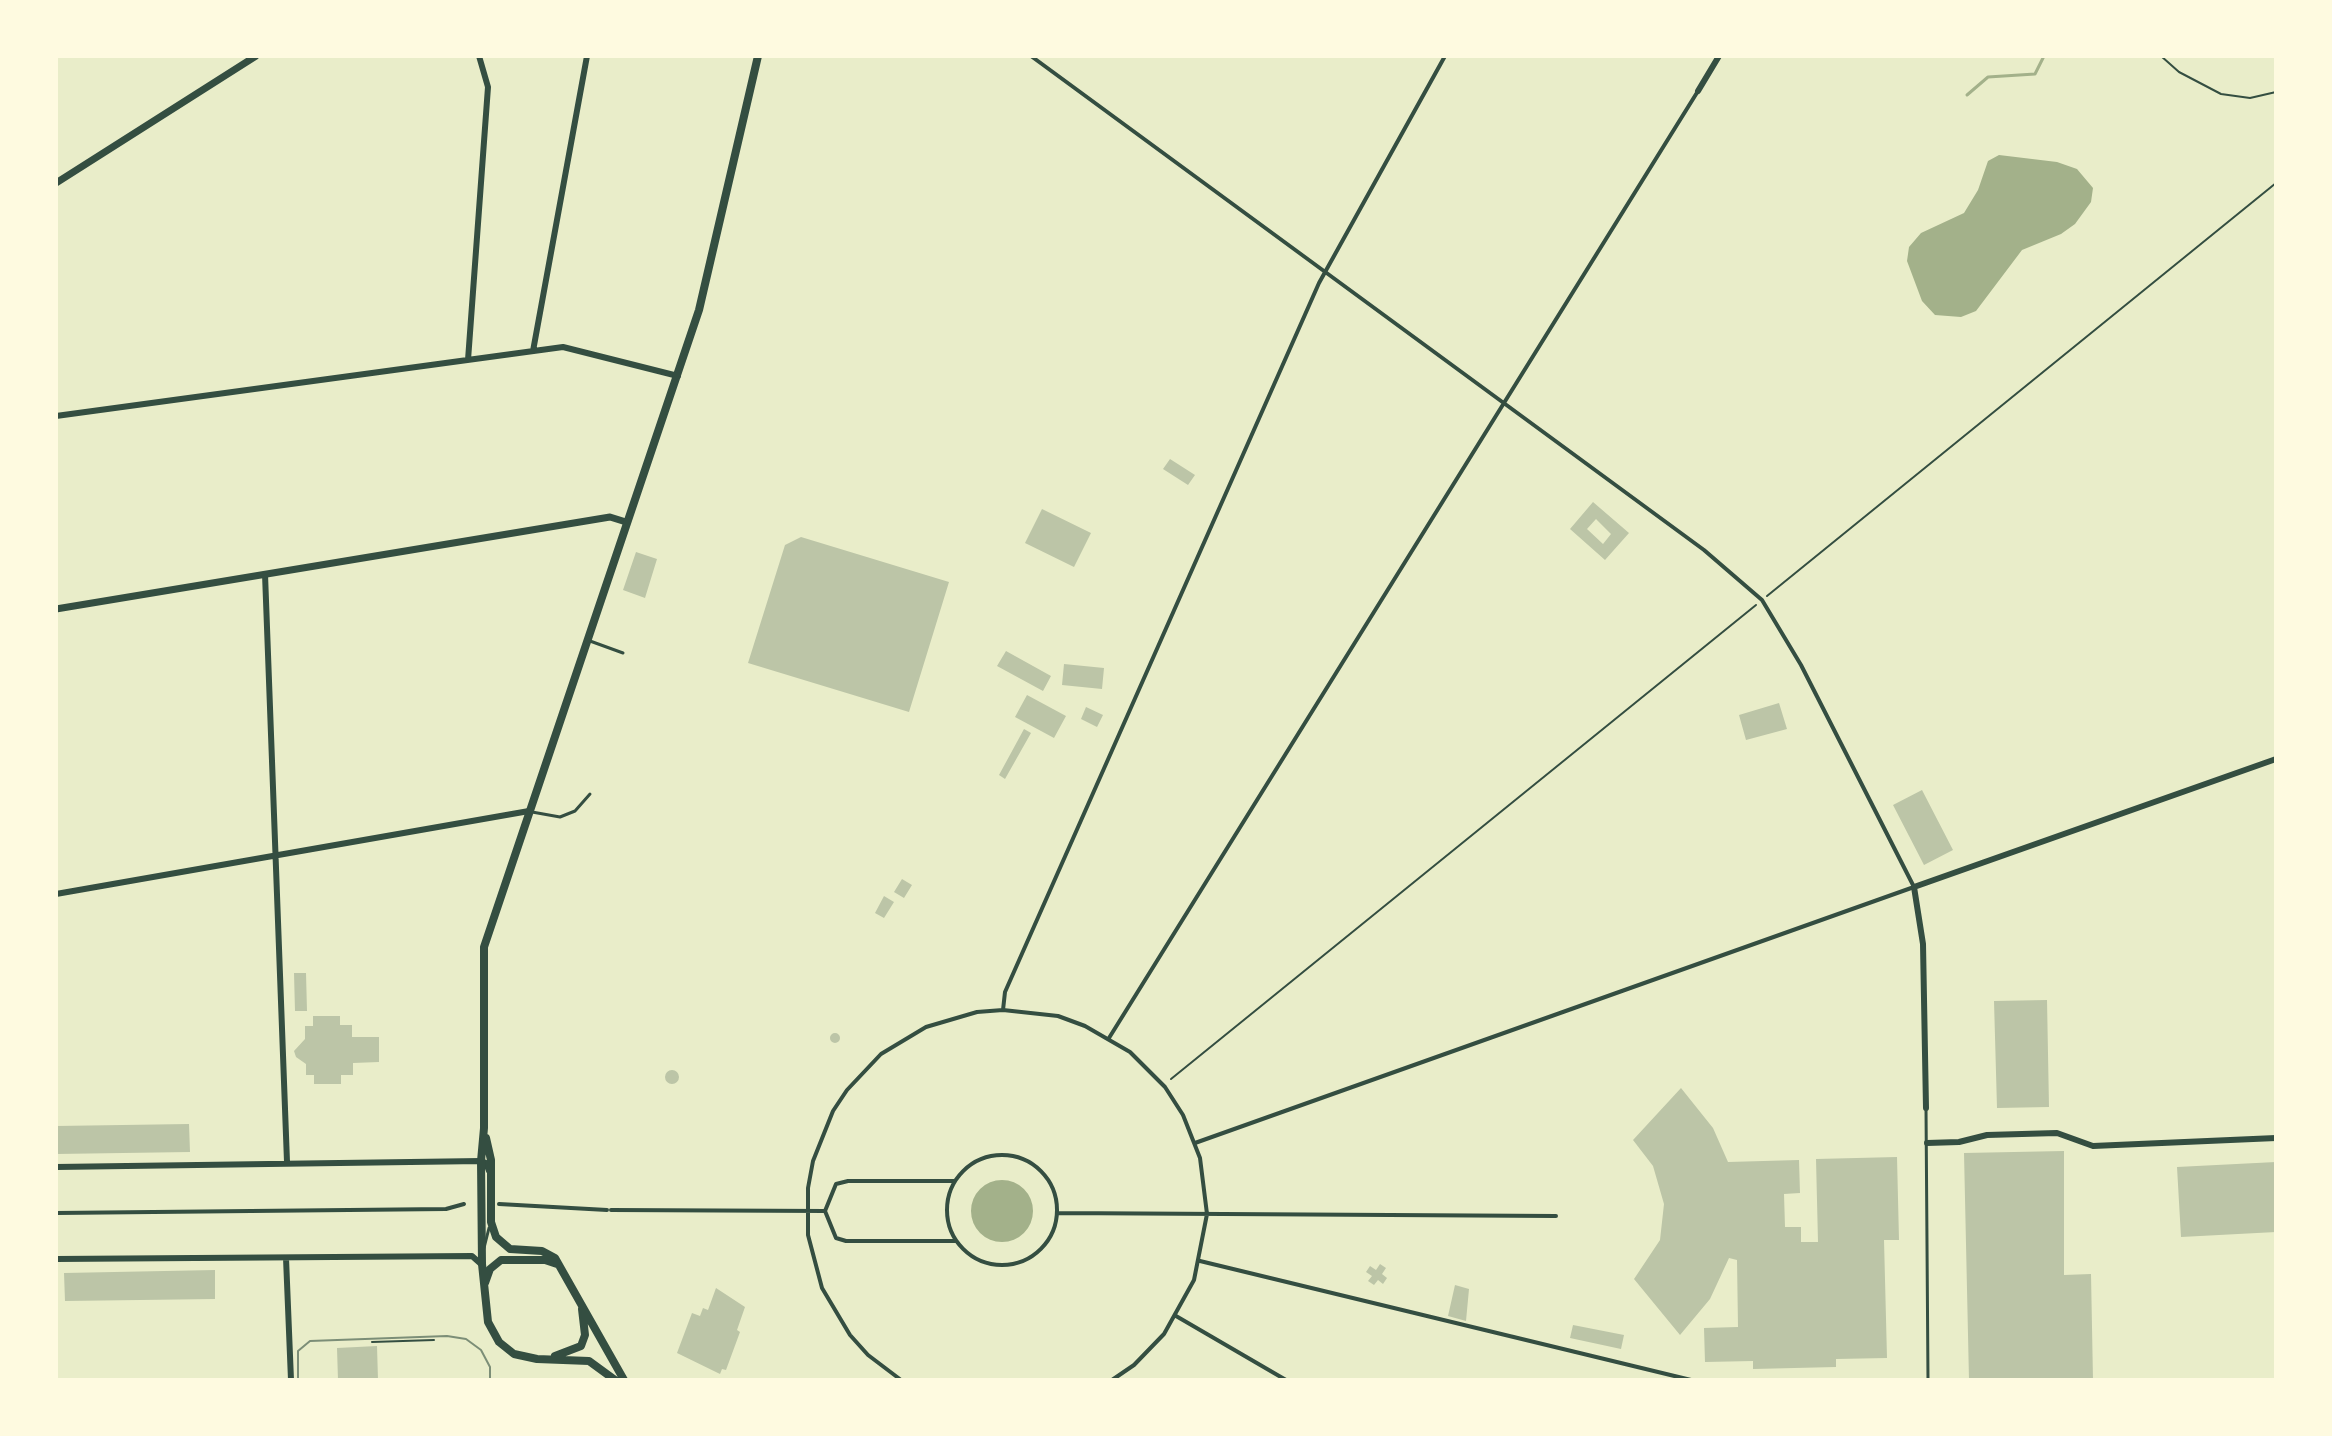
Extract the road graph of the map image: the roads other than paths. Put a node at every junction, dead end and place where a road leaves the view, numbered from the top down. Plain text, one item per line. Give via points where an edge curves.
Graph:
1 (256, 56) edge
2 (479, 56) edge
3 (587, 56) edge
4 (758, 56) edge
5 (1031, 56) edge
6 (1445, 56) edge
7 (1719, 56) edge
8 (1698, 91) joint
9 (56, 183) edge
10 (1325, 272) junction
11 (533, 351) junction
12 (468, 360) junction
13 (678, 376) junction
14 (1504, 403) junction
15 (56, 416) edge
16 (626, 522) junction
17 (265, 574) junction
18 (56, 609) edge
19 (586, 640) junction
20 (623, 653) dead end
21 (2276, 759) edge
22 (590, 794) dead end
23 (529, 811) junction
24 (276, 856) junction
25 (1914, 887) junction
26 (56, 894) edge
27 (1003, 1010) junction
28 (1109, 1038) junction
29 (1926, 1108) joint
30 (484, 1128) junction
31 (2276, 1138) edge
32 (1195, 1143) junction
33 (1927, 1143) junction
34 (481, 1161) junction
35 (287, 1162) junction
36 (56, 1167) edge
37 (491, 1179) junction
38 (955, 1181) junction
39 (464, 1204) dead end
40 (495, 1205) junction
41 (807, 1211) junction
42 (825, 1211) junction
43 (56, 1213) edge
44 (1057, 1213) junction
45 (1207, 1214) junction
46 (1556, 1216) dead end
47 (491, 1222) junction
48 (956, 1241) junction
49 (482, 1252) junction
50 (468, 1256) junction
51 (286, 1258) junction
52 (56, 1259) edge
53 (1200, 1261) junction
54 (482, 1264) junction
55 (559, 1266) junction
56 (485, 1283) junction
57 (581, 1304) junction
58 (1176, 1316) junction
59 (543, 1359) junction
60 (1116, 1379) edge
61 (291, 1380) edge
62 (615, 1380) edge
63 (624, 1380) edge
64 (901, 1380) edge
65 (1286, 1380) edge
66 (1691, 1380) edge
67 (1928, 1380) edge

1 - 9 street
2 - 12 street via 488,87
3 - 11 street
4 - 13 main road via 713,256
5 - 10 street
6 - 10 street
7 - 8 street
8 - 14 street
10 - 14 street
10 - 27 street via 1005,992
11 - 12 street
11 - 13 street via 578,348
12 - 15 street
13 - 16 main road
14 - 25 street via 1704,550 1762,600 1789,642
14 - 28 street
16 - 17 street via 610,517
16 - 19 main road
17 - 18 street
17 - 24 street
19 - 20 lane
19 - 23 main road
21 - 25 street
22 - 23 lane via 575,811 560,817
23 - 24 street
23 - 30 main road via 484,947
24 - 26 street
24 - 35 street
25 - 29 street via 1923,944
25 - 32 street
27 - 28 street via 1058,1016
27 - 41 street via 926,1027 864,1070 821,1136
28 - 32 street via 1163,1085
29 - 33 lane
30 - 34 main road
30 - 37 main road
31 - 33 street via 2093,1146 2057,1133
32 - 45 street
33 - 67 lane
34 - 35 street
34 - 37 street
34 - 49 main road
35 - 36 street
37 - 40 main road
38 - 42 street via 848,1181 836,1184
38 - 44 street via 984,1158 1016,1156 1049,1181
38 - 48 street via 947,1213
39 - 43 street via 446,1209
40 - 41 street
40 - 47 main road
41 - 42 street
41 - 64 street via 813,1262 834,1312 868,1355
42 - 48 street via 836,1238
44 - 45 street
44 - 48 street via 1041,1250 1013,1264 982,1262
45 - 46 street
45 - 53 street
47 - 49 lane
47 - 55 main road via 506,1247 547,1252
49 - 50 lane
49 - 54 main road
50 - 51 street
50 - 54 street
51 - 52 street
51 - 61 street
53 - 58 street
53 - 66 street
54 - 56 main road
55 - 56 main road via 545,1260 501,1260
55 - 57 main road
56 - 59 main road via 493,1334 514,1354
57 - 59 main road via 581,1346
57 - 63 main road
58 - 60 street via 1150,1350
58 - 65 street
59 - 62 main road via 589,1361

